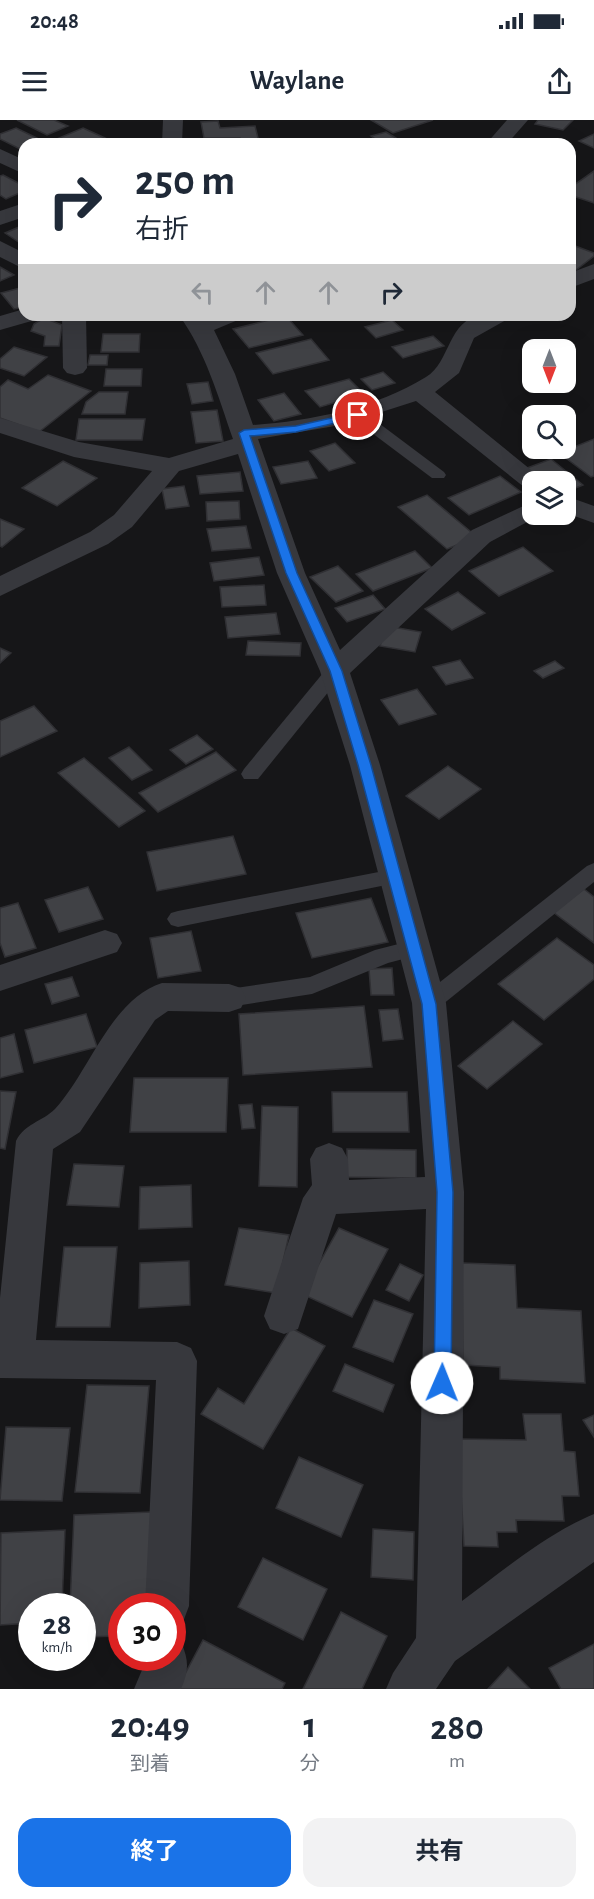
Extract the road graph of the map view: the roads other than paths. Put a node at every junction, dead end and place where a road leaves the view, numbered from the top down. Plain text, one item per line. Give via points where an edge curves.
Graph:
1 (173, 120) edge
2 (519, 120) edge
3 (172, 138) edge
4 (502, 138) edge
5 (0, 155) edge
6 (18, 165) edge
7 (18, 212) edge
8 (0, 219) edge
9 (0, 248) edge
10 (18, 258) edge
11 (594, 271) edge
12 (576, 278) edge
13 (18, 318) edge
14 (74, 321) edge
15 (196, 321) edge
16 (487, 321) edge
17 (0, 323) edge
18 (75, 368) dead end
19 (418, 391) junction
20 (358, 415) junction
21 (6, 432) edge
22 (246, 438) junction
23 (170, 466) junction
24 (522, 473) edge
25 (438, 475) dead end
26 (576, 508) edge
27 (522, 515) edge
28 (594, 515) edge
29 (0, 587) edge
30 (336, 671) junction
31 (251, 774) dead end
32 (594, 872) edge
33 (394, 877) junction
34 (178, 919) dead end
35 (105, 943) dead end
36 (414, 948) junction
37 (0, 978) edge
38 (229, 998) joint
39 (429, 1004) junction
40 (329, 1159) dead end
41 (445, 1192) junction
42 (331, 1197) junction
43 (284, 1316) dead end
44 (7, 1359) edge
45 (593, 1538) edge
46 (168, 1593) edge
47 (439, 1645) junction
48 (165, 1671) edge
49 (157, 1689) edge
50 (409, 1689) edge

1 - 3 street
2 - 4 street
5 - 6 street
7 - 8 street
9 - 10 street
11 - 12 street
13 - 17 street
14 - 18 street
15 - 22 street via 224,374
16 - 19 street via 462,338 444,376
19 - 20 street
19 - 24 street
20 - 22 street
20 - 25 lane
21 - 23 street
22 - 23 street
22 - 30 street via 291,573
23 - 29 street via 123,521 99,538
26 - 28 street
27 - 30 street via 481,536
30 - 31 lane
30 - 33 street
32 - 39 lane
33 - 34 lane
33 - 36 street
35 - 37 street
36 - 38 lane via 383,956 312,985
36 - 39 street
38 - 44 street via 162,997 143,1010 66,1120 35,1141
39 - 41 street
40 - 42 street
41 - 42 street
41 - 47 street
42 - 43 street via 322,1198
44 - 46 street via 177,1361
45 - 47 street
47 - 50 street
48 - 49 street

